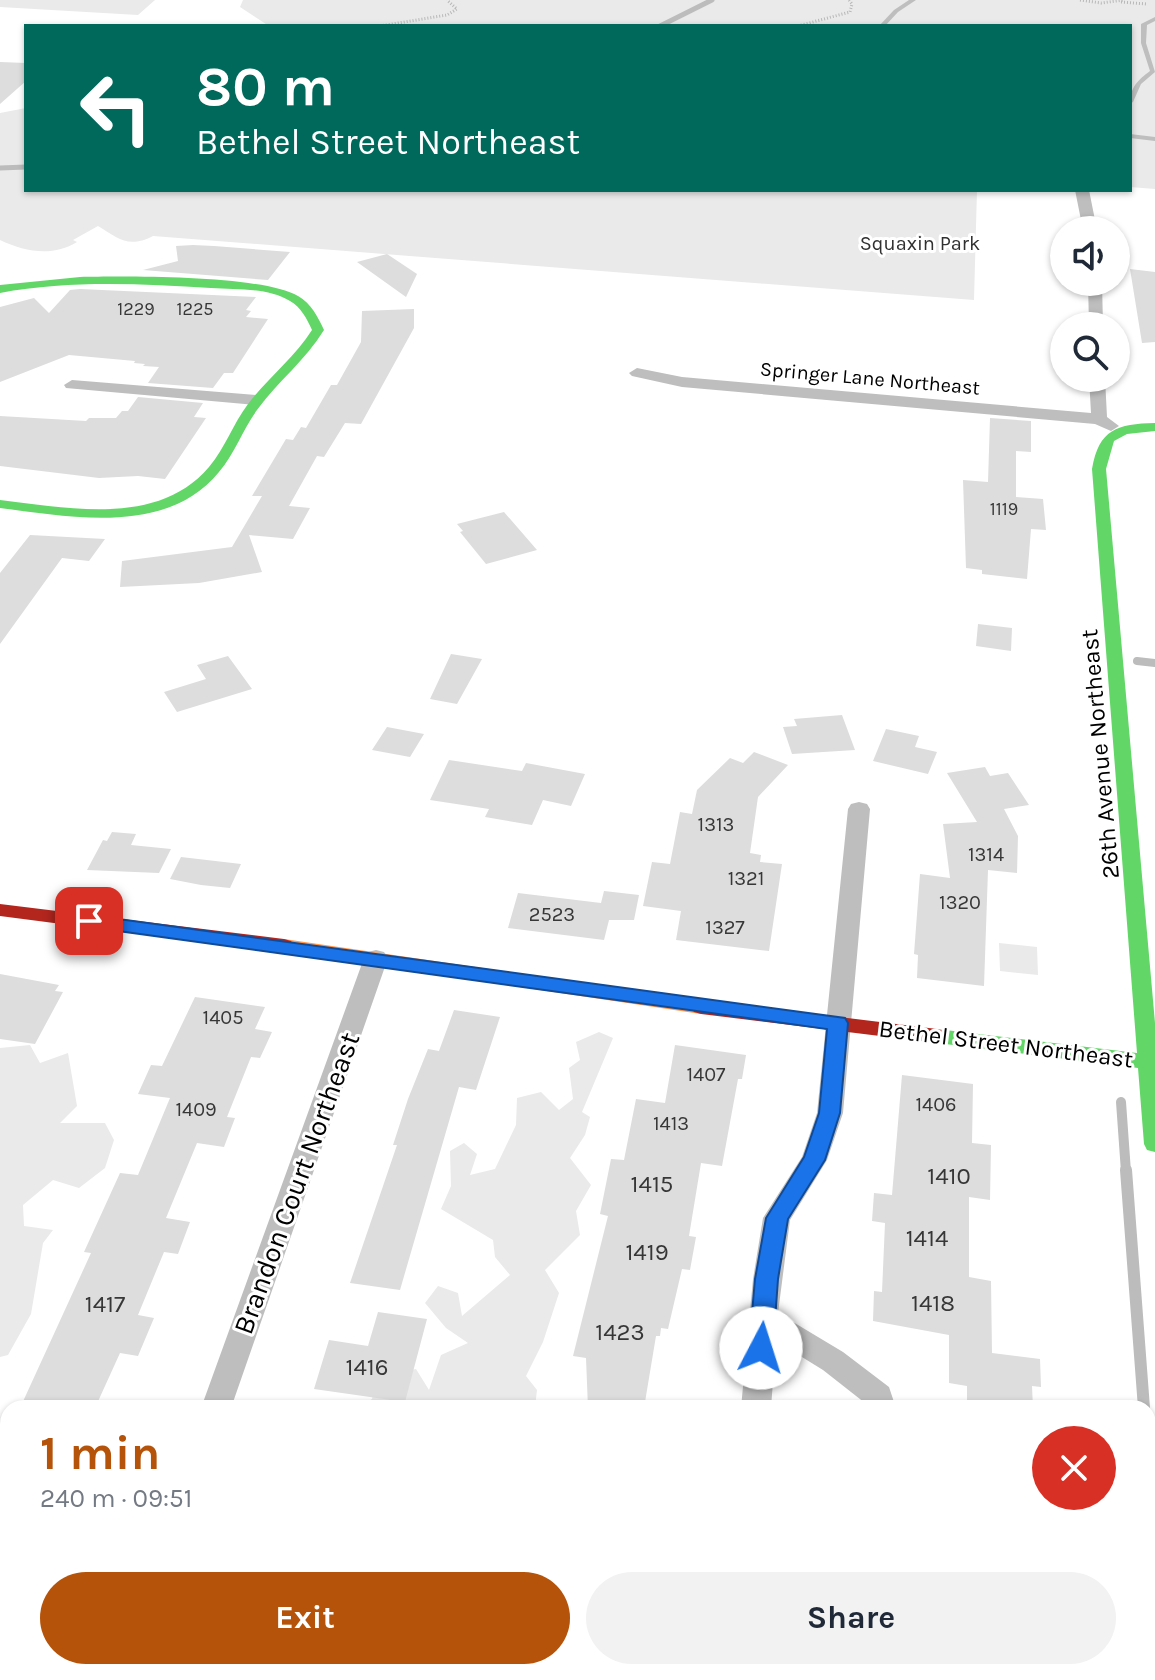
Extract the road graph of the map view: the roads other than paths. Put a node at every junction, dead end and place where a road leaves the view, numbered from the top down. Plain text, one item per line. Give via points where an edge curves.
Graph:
1 (913, 0) edge
2 (1155, 19) edge
3 (884, 24) edge
4 (1132, 97) edge
5 (1132, 136) edge
6 (1155, 139) edge
7 (1082, 192) edge
8 (1087, 216) edge
9 (0, 289) edge
10 (637, 373) dead end
11 (72, 385) dead end
12 (1098, 392) edge
13 (257, 400) junction
14 (1099, 419) junction
15 (1155, 427) edge
16 (1118, 431) junction
17 (0, 504) edge
18 (859, 809) dead end
19 (0, 910) edge
20 (376, 958) junction
21 (838, 1023) junction
22 (1152, 1062) edge
23 (1155, 1144) edge
24 (763, 1318) junction
25 (219, 1400) edge
26 (757, 1400) edge
27 (880, 1400) edge

1 - 3 lane
2 - 4 lane via 1142,29 1153,71 1138,83
5 - 6 lane
7 - 8 street
9 - 13 street via 47,279 101,277 292,296 311,313 318,330 311,346
10 - 14 street, Springer Lane Northeast via 682,382
11 - 13 street
12 - 14 street
13 - 17 street via 212,473 165,502 106,512
14 - 16 street
15 - 16 street
16 - 22 street, 26th Avenue Northeast via 1099,452 1099,469
18 - 21 street
19 - 20 street, Bethel Street Northeast
20 - 21 street, Bethel Street Northeast
20 - 25 street, Brandon Court Northeast
21 - 22 street, Bethel Street Northeast
21 - 24 street via 830,1113 814,1160 777,1218
22 - 23 street, 26th Avenue Northeast
24 - 26 street
24 - 27 street via 833,1361

